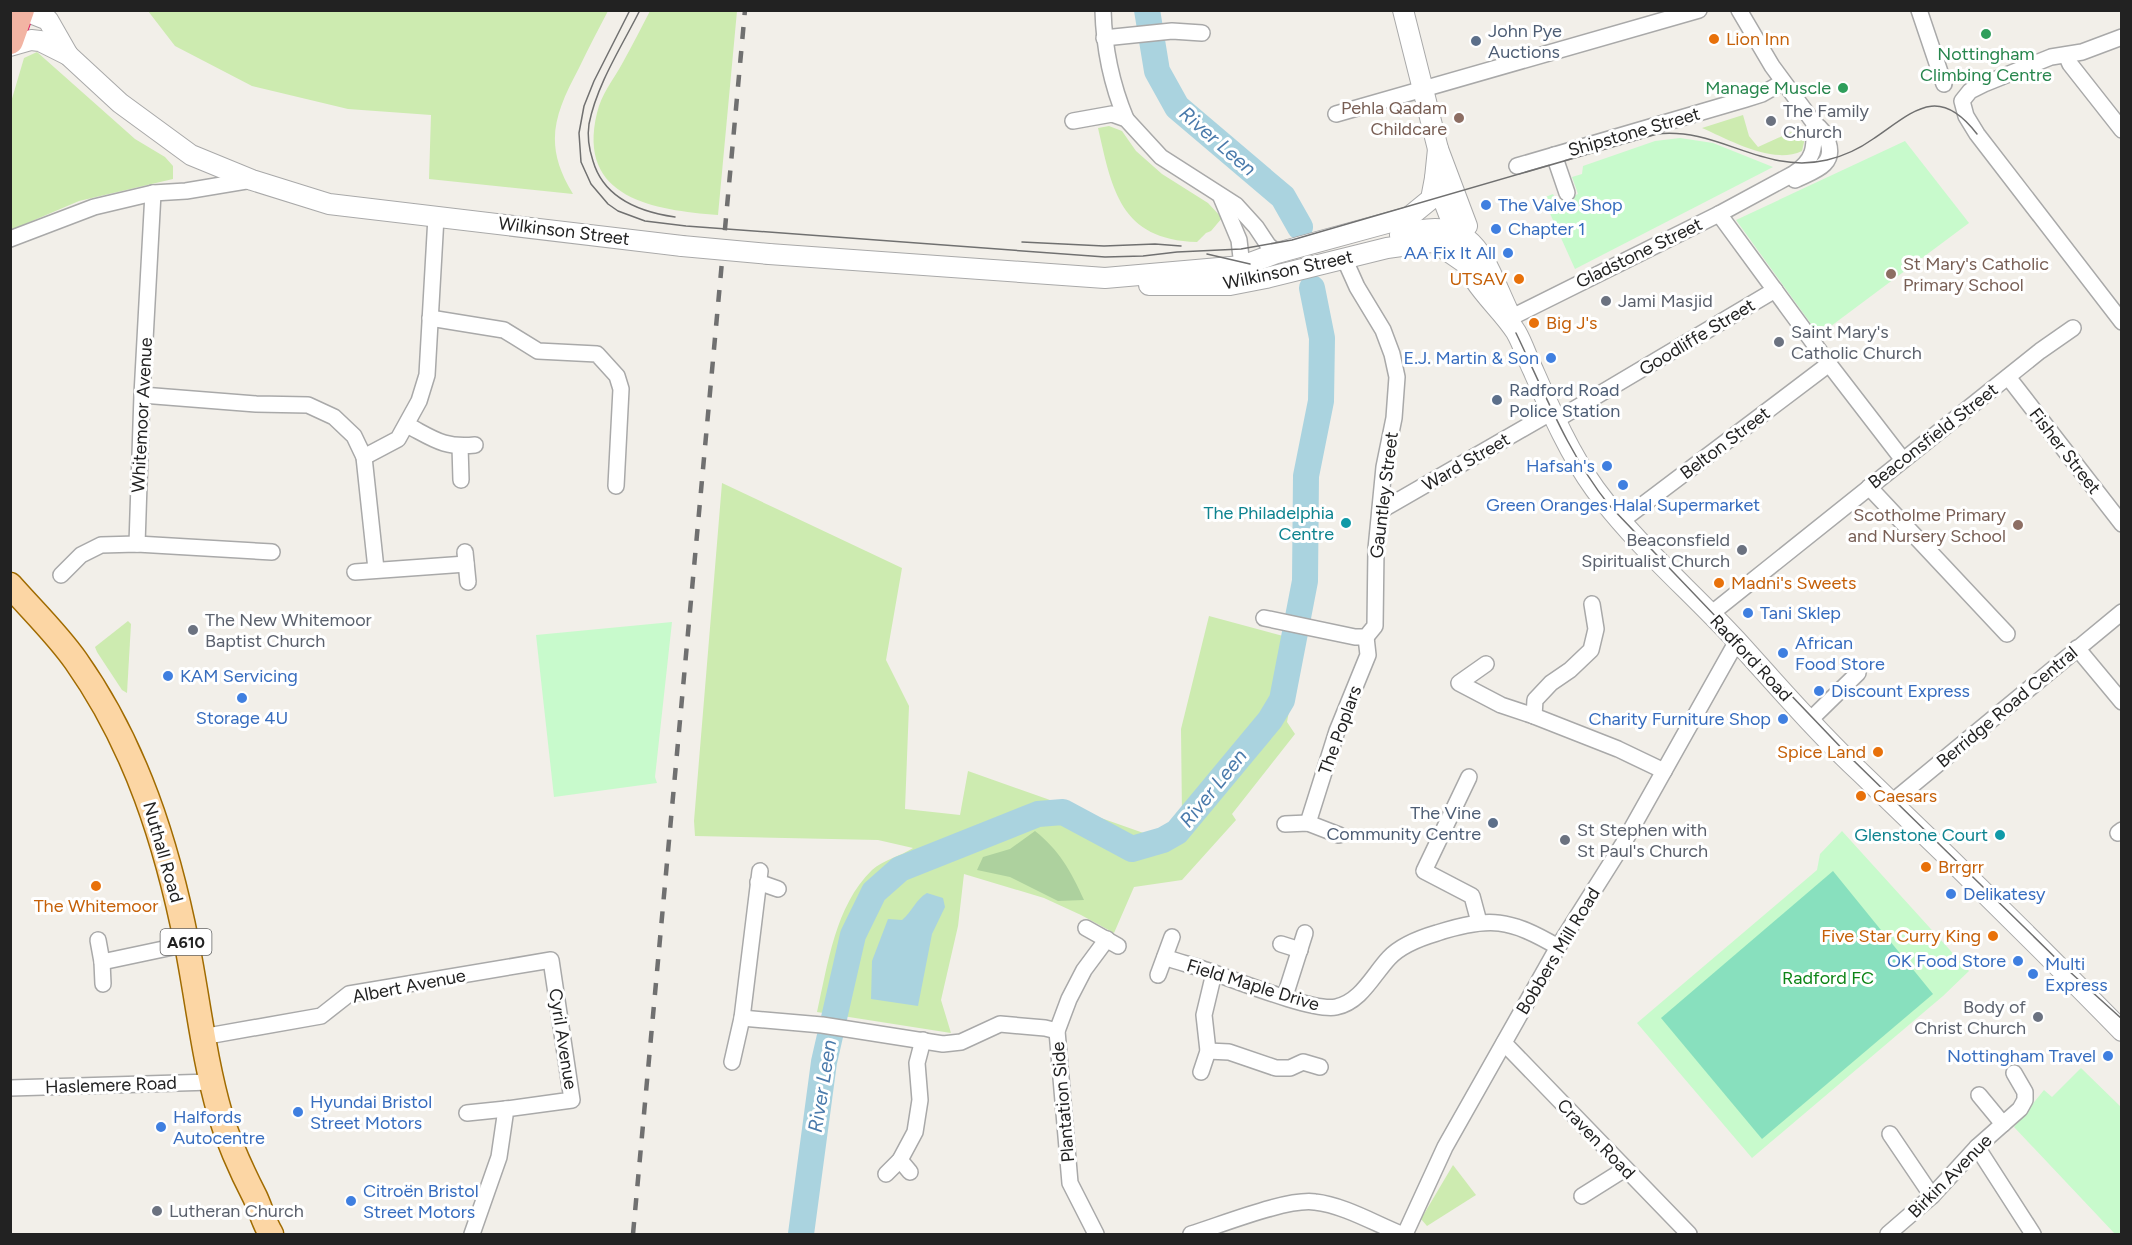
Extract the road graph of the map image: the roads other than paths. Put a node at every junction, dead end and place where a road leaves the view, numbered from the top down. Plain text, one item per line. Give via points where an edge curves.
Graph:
1 (21, 10) edge
2 (1103, 10) edge
3 (1403, 10) edge
4 (1699, 10) edge
5 (1739, 10) edge
6 (1919, 10) edge
7 (10, 15) edge
8 (1202, 33) dead end
9 (2121, 37) edge
10 (1104, 38) junction
11 (10, 41) edge
12 (10, 46) edge
13 (68, 55) junction
14 (2067, 55) junction
15 (1783, 82) junction
16 (1944, 84) dead end
17 (1423, 91) junction
18 (1336, 114) dead end
19 (1126, 119) junction
20 (1073, 121) dead end
21 (1814, 123) junction
22 (2121, 130) edge
23 (1438, 148) junction
24 (1554, 155) junction
25 (1517, 166) dead end
26 (1436, 178) junction
27 (252, 180) junction
28 (1772, 186) junction
29 (153, 193) junction
30 (1567, 193) dead end
31 (1221, 197) junction
32 (1461, 209) junction
33 (1719, 214) junction
34 (436, 217) junction
35 (1455, 232) junction
36 (10, 239) edge
37 (1436, 243) junction
38 (1474, 245) junction
39 (1277, 253) junction
40 (1344, 258) junction
41 (1465, 263) junction
42 (1246, 265) junction
43 (1284, 273) junction
44 (1105, 278) junction
45 (1775, 290) junction
46 (430, 318) junction
47 (2121, 322) edge
48 (1511, 324) junction
49 (2073, 328) dead end
50 (1829, 364) junction
51 (2008, 377) junction
52 (142, 395) junction
53 (1554, 416) junction
54 (407, 425) junction
55 (364, 457) junction
56 (1903, 460) junction
57 (461, 480) dead end
58 (616, 486) dead end
59 (1869, 487) junction
60 (1380, 512) junction
61 (1620, 522) junction
62 (2121, 524) edge
63 (230, 534) dead end
64 (136, 544) junction
65 (230, 550) junction
66 (272, 552) dead end
67 (376, 569) junction
68 (356, 572) dead end
69 (61, 575) dead end
70 (468, 582) dead end
71 (15, 589) edge
72 (1592, 604) dead end
73 (2121, 612) edge
74 (1712, 615) junction
75 (1264, 618) dead end
76 (2007, 634) dead end
77 (1366, 637) junction
78 (1737, 641) junction
79 (2077, 648) junction
80 (1486, 664) dead end
81 (1858, 673) dead end
82 (2121, 702) edge
83 (1534, 716) junction
84 (1810, 720) junction
85 (1664, 771) junction
86 (1469, 777) dead end
87 (1892, 802) junction
88 (1308, 823) junction
89 (1285, 824) dead end
90 (1339, 835) dead end
91 (778, 889) dead end
92 (1479, 922) junction
93 (1086, 928) dead end
94 (1305, 933) dead end
95 (1172, 937) dead end
96 (98, 940) dead end
97 (187, 944) junction
98 (1281, 944) dead end
99 (1558, 947) junction
100 (1300, 950) junction
101 (1165, 957) junction
102 (551, 960) joint
103 (102, 962) junction
104 (1214, 972) junction
105 (1158, 975) dead end
106 (103, 984) dead end
107 (1285, 996) junction
108 (742, 1018) junction
109 (1057, 1031) junction
110 (2121, 1031) edge
111 (202, 1037) junction
112 (923, 1040) junction
113 (1504, 1043) junction
114 (1208, 1051) junction
115 (732, 1062) dead end
116 (1320, 1067) dead end
117 (1201, 1072) dead end
118 (2014, 1073) dead end
119 (212, 1082) junction
120 (10, 1088) edge
121 (1979, 1095) dead end
122 (506, 1109) junction
123 (467, 1113) dead end
124 (2007, 1120) junction
125 (1890, 1134) dead end
126 (1977, 1147) junction
127 (1625, 1169) junction
128 (886, 1174) dead end
129 (1582, 1196) dead end
130 (1932, 1197) junction
131 (1233, 1227) edge
132 (265, 1233) edge
133 (472, 1234) edge
134 (1096, 1234) edge
135 (1191, 1234) edge
136 (1403, 1234) edge
137 (1689, 1234) edge
138 (1888, 1234) edge
139 (2033, 1234) edge

1 - 7 highway
1 - 11 highway
1 - 13 street, Wilkinson Street via 48,20
2 - 10 street
3 - 17 street, Radford Road
4 - 17 street
5 - 15 street
6 - 16 street
8 - 10 street via 1172,31
9 - 14 street
10 - 19 street via 1110,75
12 - 13 street, Wilkinson Street via 40,40
13 - 27 street, Wilkinson Street via 120,103 191,155
14 - 22 street
14 - 47 street via 2051,57 1984,84 1970,91 1962,101 1977,134
15 - 21 street
15 - 24 street, Shipstone Street via 1746,99
17 - 18 street
17 - 23 street, Radford Road
19 - 20 street via 1112,114
19 - 31 street via 1161,157
21 - 28 street, Gladstone Street via 1814,148 1806,163
21 - 28 street, Gladstone Street via 1827,138 1831,152 1828,160 1795,180
23 - 26 street, Radford Road
23 - 32 street, Radford Road
24 - 25 street, Shipstone Street
24 - 30 street
26 - 35 street, Radford Road
26 - 39 street, Wilkinson Street via 1431,199 1409,217
27 - 29 street
27 - 34 street, Wilkinson Street via 329,204
28 - 33 street, Gladstone Street
29 - 36 street via 94,207
29 - 52 street, Whitemoor Avenue
31 - 39 street via 1236,206
31 - 42 street
32 - 35 street
32 - 38 street, Radford Road
33 - 45 street
33 - 48 street, Gladstone Street
34 - 44 street, Wilkinson Street, bridge via 769,254
34 - 46 street
35 - 37 street
35 - 38 street
35 - 41 street, Radford Road
35 - 42 street via 1425,229 1316,259
37 - 40 street, Wilkinson Street
37 - 41 street
38 - 48 street, Radford Road
39 - 42 street, Wilkinson Street
40 - 43 street, Wilkinson Street
40 - 60 street, Gauntley Street via 1383,330 1397,377
41 - 48 street, Radford Road via 1481,290
42 - 43 street via 1249,274
42 - 44 street, Wilkinson Street
43 - 44 street, Wilkinson Street via 1230,285 1134,284
45 - 50 street
45 - 53 street, Goodliffe Street
46 - 54 street via 427,375 420,401
46 - 58 street via 504,330 538,351 597,354 617,376 621,389
48 - 53 street, Radford Road
49 - 51 street, Beaconsfield Street
50 - 56 street
50 - 61 street, Belton Street
51 - 56 street, Beaconsfield Street
51 - 62 street, Fisher Street
52 - 55 street via 308,405 334,417 354,436
52 - 64 street, Whitemoor Avenue
53 - 60 street, Ward Street
53 - 61 street, Radford Road via 1587,479
54 - 55 street via 398,439
54 - 57 street via 446,445 467,445
55 - 67 street
56 - 59 street, Beaconsfield Street
59 - 74 street, Beaconsfield Street
59 - 76 street
60 - 77 street, Gauntley Street via 1374,626
61 - 74 street, Radford Road
63 - 65 street
64 - 65 street
64 - 69 street via 100,545 81,555
65 - 66 street
67 - 68 street
67 - 70 street via 466,558
71 - 97 main road, Nuthall Road / A610 via 80,667 137,769 166,853
72 - 83 street via 1596,629 1591,650 1535,700
73 - 79 street, Berridge Road Central
74 - 78 street, Radford Road
75 - 77 street
77 - 88 street, The Poplars via 1368,655 1337,731
78 - 84 street, Radford Road
78 - 85 street, Bobbers Mill Road
79 - 82 street
79 - 87 street, Berridge Road Central
80 - 83 street via 1459,683 1501,705
81 - 84 street
83 - 85 street
84 - 87 street, Radford Road
85 - 99 street, Bobbers Mill Road
86 - 92 street via 1424,872 1472,896
87 - 110 street, Radford Road
88 - 89 street
88 - 90 street
91 - 108 street via 759,877
92 - 99 street, Field Maple Drive via 1516,925
92 - 107 street, Field Maple Drive via 1403,946 1345,1005 1318,1007
93 - 109 street, Plantation Side via 1112,942 1084,970
94 - 100 street
95 - 101 street, Field Maple Drive
96 - 103 street
97 - 103 street
97 - 111 main road, Nuthall Road / A610
98 - 100 street
99 - 113 street, Bobbers Mill Road
100 - 107 street
101 - 104 street, Field Maple Drive
101 - 105 street, Field Maple Drive
102 - 111 street, Albert Avenue via 349,994 321,1016
102 - 122 street, Cyril Avenue via 572,1100
103 - 106 street
104 - 107 street, Field Maple Drive
104 - 114 street via 1204,1015
108 - 112 street
108 - 115 street
109 - 112 street via 1000,1024 961,1042
109 - 134 street, Plantation Side via 1070,1183
111 - 119 main road, Nuthall Road / A610
112 - 128 street via 915,1132 905,1166
113 - 127 street, Craven Road
113 - 136 street, Bobbers Mill Road via 1445,1147
114 - 116 street via 1229,1052 1276,1068 1290,1068 1303,1062
114 - 117 street
118 - 124 street, Birkin Avenue via 2025,1092 2025,1100
119 - 120 street, Haslemere Road
119 - 132 main road, Nuthall Road / A610 via 232,1151
121 - 124 street
122 - 123 street
122 - 133 street via 499,1156
124 - 126 street, Birkin Avenue
125 - 130 street
126 - 130 street, Birkin Avenue
126 - 139 street
127 - 129 street
127 - 137 street, Craven Road
130 - 138 street, Birkin Avenue
131 - 135 street
131 - 136 street via 1308,1201 1339,1208

